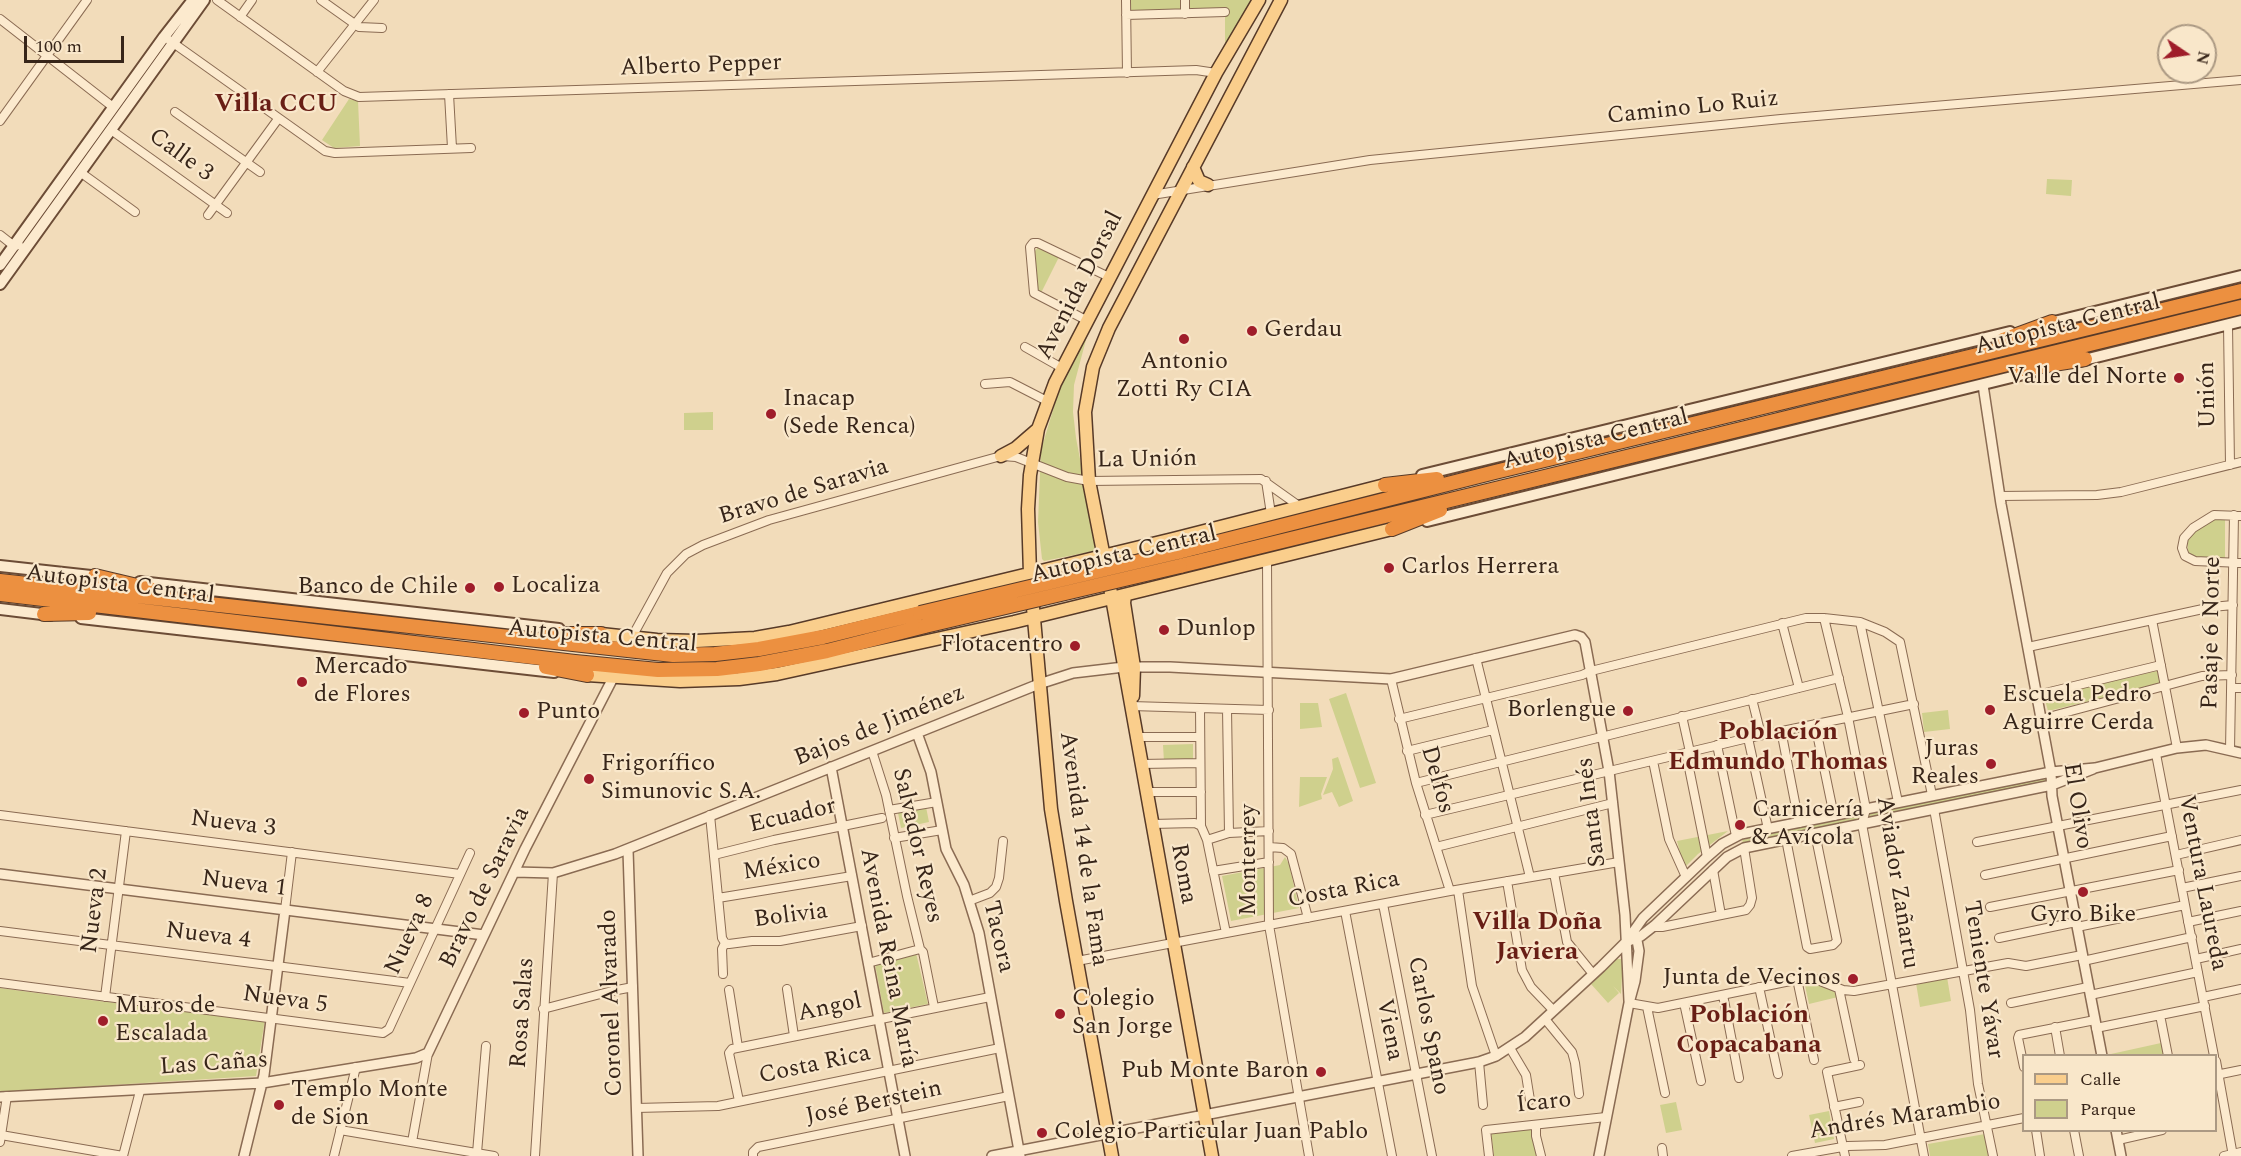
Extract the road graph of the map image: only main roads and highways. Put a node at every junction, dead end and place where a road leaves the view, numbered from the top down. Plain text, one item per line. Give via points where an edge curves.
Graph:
1 (193, 0) edge
2 (204, 0) edge
3 (1259, 0) edge
4 (1283, 1) edge
5 (168, 40) junction
6 (1193, 166) junction
7 (1208, 185) road end
8 (0, 266) edge
9 (2241, 276) edge
10 (0, 284) edge
11 (2241, 291) edge
12 (2241, 307) edge
13 (2241, 321) edge
14 (2052, 322) junction
15 (2085, 359) junction
16 (1944, 362) junction
17 (1946, 379) junction
18 (1038, 429) junction
19 (1001, 456) road end
20 (1495, 472) junction
21 (1385, 485) junction
22 (1498, 488) junction
23 (1392, 529) junction
24 (1103, 557) junction
25 (1179, 559) junction
26 (0, 566) edge
27 (1030, 574) junction
28 (94, 576) junction
29 (0, 581) edge
30 (968, 589) junction
31 (0, 594) edge
32 (1125, 595) junction
33 (1112, 598) junction
34 (219, 605) junction
35 (0, 609) edge
36 (142, 612) junction
37 (44, 614) junction
38 (1032, 617) junction
39 (922, 619) junction
40 (977, 629) junction
41 (602, 634) junction
42 (489, 635) junction
43 (471, 649) junction
44 (1129, 667) junction
45 (587, 675) junction
46 (1112, 1156) edge
47 (1212, 1156) edge

1 - 5 main road
2 - 5 main road
3 - 18 main road, Avenida Dorsal via 1216,73 1086,320 1047,401
4 - 6 main road, Avenida Dorsal
5 - 8 main road via 113,107
5 - 10 main road via 111,130
6 - 7 main road via 1199,180
6 - 24 main road, Avenida Dorsal via 1109,328 1093,367 1084,424 1089,482
9 - 14 main road
11 - 16 highway, Autopista Central
12 - 17 highway, Autopista Central
13 - 15 main road
14 - 16 highway
14 - 21 main road
15 - 17 highway
15 - 23 main road
16 - 20 highway, Autopista Central
17 - 22 highway, Autopista Central
18 - 19 main road
18 - 27 main road, Avenida Dorsal via 1028,509
20 - 21 highway
20 - 25 highway, Autopista Central
21 - 24 main road
22 - 23 highway
22 - 25 highway, Autopista Central
23 - 32 main road
24 - 27 main road
24 - 33 main road, Avenida Dorsal
25 - 39 highway, Autopista Central, bridge
26 - 28 main road
27 - 30 main road
27 - 38 main road, Avenida Dorsal
28 - 34 highway
28 - 41 main road
29 - 34 highway, Autopista Central
30 - 40 main road via 961,610 967,623
30 - 41 main road via 755,638 696,641
31 - 36 highway, Autopista Central
32 - 33 main road
32 - 44 main road
33 - 38 main road
33 - 44 main road, Roma
34 - 42 highway, Autopista Central
35 - 37 main road
36 - 37 highway
36 - 43 highway, Autopista Central
37 - 45 main road
38 - 40 main road
38 - 46 main road, Avenida 14 de la Fama via 1051,808
39 - 42 highway, Autopista Central via 715,654 651,654
39 - 43 highway, Autopista Central via 780,661 717,669 639,669
40 - 45 main road via 756,677 689,681
41 - 42 highway
43 - 45 highway
44 - 47 main road, Roma via 1136,736

